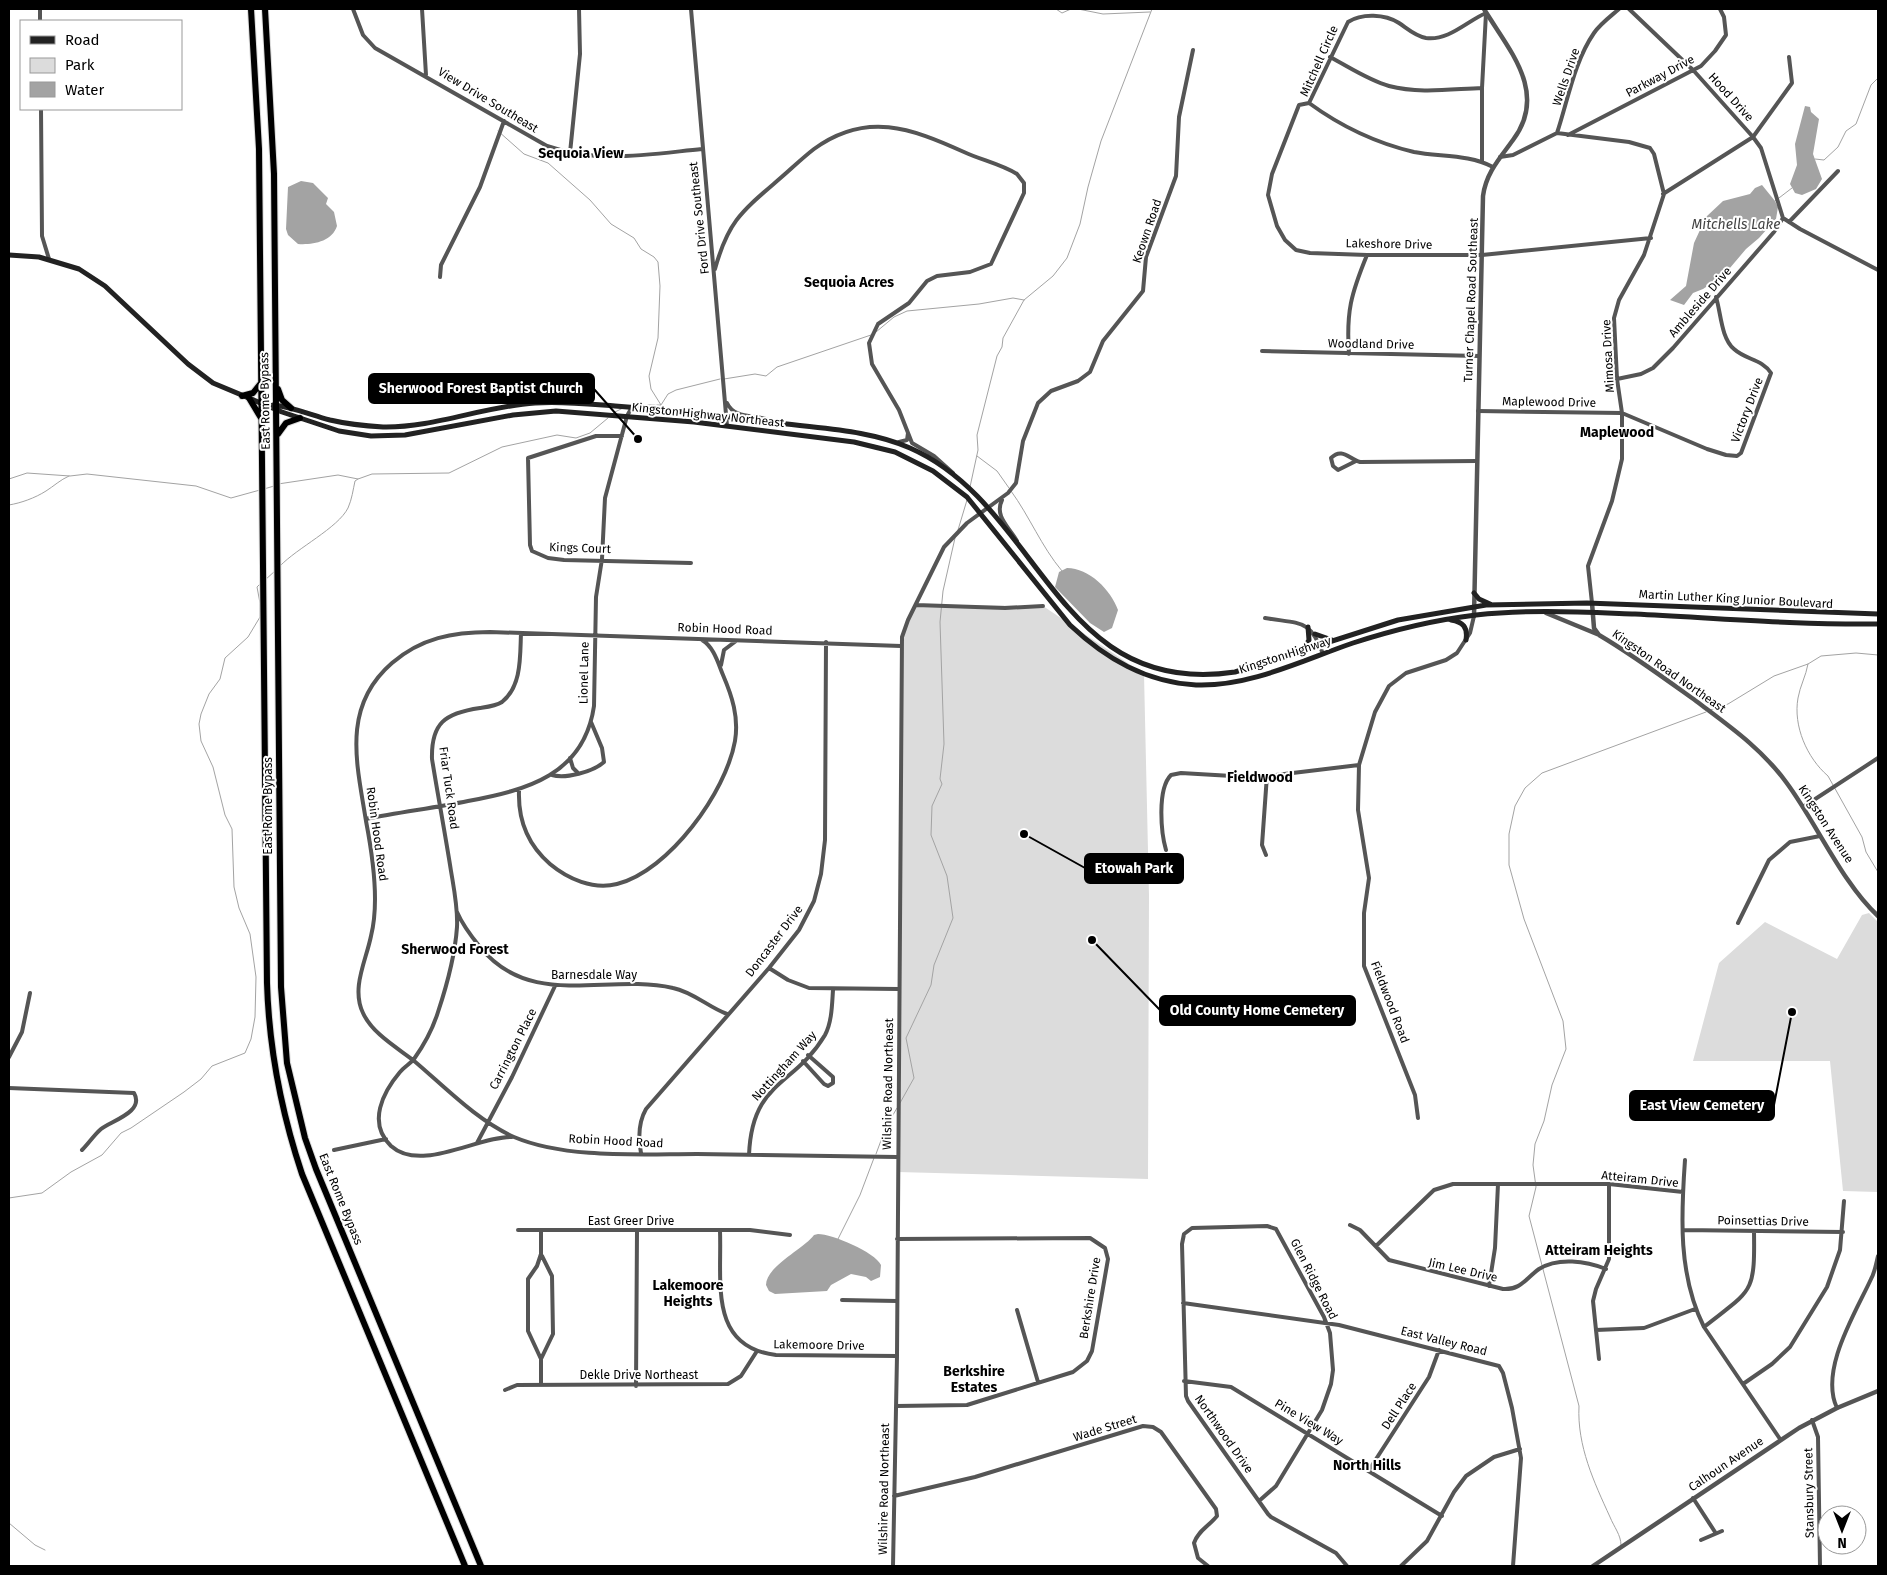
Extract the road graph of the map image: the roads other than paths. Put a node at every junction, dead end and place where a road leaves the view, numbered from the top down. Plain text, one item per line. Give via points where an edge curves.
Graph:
1 (251, 9) edge
2 (265, 9) edge
3 (353, 9) edge
4 (422, 9) edge
5 (579, 9) edge
6 (691, 9) edge
7 (1619, 9) edge
8 (1629, 9) edge
9 (1720, 9) edge
10 (1485, 11) edge
11 (1192, 50) dead end
12 (1330, 57) junction
13 (1789, 57) dead end
14 (1694, 71) junction
15 (426, 75) junction
16 (1482, 88) junction
17 (1309, 103) junction
18 (42, 110) edge
19 (504, 121) junction
20 (1557, 133) junction
21 (1568, 135) junction
22 (1753, 137) junction
23 (702, 149) junction
24 (570, 152) junction
25 (1500, 157) junction
26 (1482, 161) junction
27 (1493, 167) junction
28 (1838, 171) dead end
29 (1663, 194) junction
30 (1783, 218) junction
31 (1789, 222) junction
32 (1650, 238) junction
33 (1367, 255) junction
34 (1482, 255) junction
35 (9, 256) edge
36 (49, 259) junction
37 (715, 269) junction
38 (1878, 270) edge
39 (440, 277) dead end
40 (1716, 297) junction
41 (1262, 351) dead end
42 (1349, 354) junction
43 (1479, 356) junction
44 (1617, 379) junction
45 (262, 382) junction
46 (276, 386) junction
47 (245, 397) junction
48 (726, 400) junction
49 (262, 403) junction
50 (276, 407) junction
51 (632, 407) junction
52 (291, 408) junction
53 (1478, 411) junction
54 (1622, 413) junction
55 (627, 416) junction
56 (727, 416) junction
57 (300, 418) junction
58 (262, 422) junction
59 (783, 424) junction
60 (727, 426) junction
61 (908, 433) junction
62 (622, 436) junction
63 (276, 438) junction
64 (896, 442) junction
65 (1731, 457) joint
66 (1356, 461) junction
67 (1477, 461) junction
68 (954, 474) junction
69 (967, 497) joint
70 (1003, 498) junction
71 (989, 508) junction
72 (981, 514) junction
73 (1024, 554) junction
74 (602, 559) junction
75 (692, 563) dead end
76 (1474, 593) junction
77 (1592, 603) junction
78 (916, 605) junction
79 (1493, 605) junction
80 (1043, 606) dead end
81 (1474, 606) junction
82 (1540, 612) junction
83 (1594, 612) junction
84 (1878, 614) edge
85 (1474, 616) junction
86 (1265, 618) dead end
87 (1448, 620) junction
88 (1878, 624) edge
89 (1308, 628) junction
90 (521, 633) junction
91 (1315, 634) junction
92 (595, 635) junction
93 (1599, 635) junction
94 (700, 638) junction
95 (738, 640) junction
96 (1336, 640) junction
97 (1466, 640) junction
98 (826, 642) junction
99 (1320, 645) junction
100 (901, 646) junction
101 (1302, 651) junction
102 (1323, 654) junction
103 (721, 670) junction
104 (591, 722) junction
105 (1754, 745) joint
106 (570, 758) junction
107 (1878, 758) edge
108 (1359, 765) junction
109 (578, 773) junction
110 (552, 775) junction
111 (1267, 775) junction
112 (519, 791) junction
113 (440, 806) junction
114 (1803, 807) junction
115 (366, 819) junction
116 (1820, 836) junction
117 (1166, 850) dead end
118 (1266, 856) dead end
119 (456, 910) junction
120 (1878, 916) edge
121 (1738, 924) dead end
122 (468, 931) junction
123 (456, 936) junction
124 (769, 968) junction
125 (554, 986) junction
126 (899, 989) junction
127 (833, 990) junction
128 (30, 993) dead end
129 (727, 1014) junction
130 (808, 1055) junction
131 (9, 1056) edge
132 (413, 1060) junction
133 (803, 1061) junction
134 (9, 1088) edge
135 (1418, 1118) dead end
136 (488, 1121) junction
137 (514, 1137) junction
138 (386, 1139) junction
139 (477, 1143) junction
140 (82, 1150) dead end
141 (334, 1150) dead end
142 (641, 1153) junction
143 (749, 1155) junction
144 (898, 1157) junction
145 (1684, 1160) dead end
146 (1498, 1184) junction
147 (1609, 1184) junction
148 (1683, 1192) junction
149 (1844, 1200) dead end
150 (1350, 1225) dead end
151 (518, 1230) dead end
152 (542, 1230) junction
153 (1684, 1230) junction
154 (720, 1231) junction
155 (1754, 1231) junction
156 (637, 1232) junction
157 (1843, 1232) junction
158 (1184, 1234) joint
159 (790, 1235) dead end
160 (897, 1239) junction
161 (1376, 1246) junction
162 (542, 1254) junction
163 (1878, 1256) edge
164 (1606, 1269) junction
165 (1489, 1286) junction
166 (842, 1300) dead end
167 (896, 1301) junction
168 (1183, 1303) junction
169 (1695, 1309) junction
170 (1017, 1310) dead end
171 (1326, 1323) junction
172 (1704, 1327) junction
173 (1596, 1330) junction
174 (1439, 1350) junction
175 (756, 1351) junction
176 (897, 1356) junction
177 (541, 1359) junction
178 (1599, 1359) dead end
179 (1038, 1382) junction
180 (1184, 1382) junction
181 (1743, 1384) junction
182 (542, 1385) junction
183 (636, 1386) junction
184 (506, 1390) dead end
185 (1878, 1391) edge
186 (896, 1406) junction
187 (1837, 1408) junction
188 (1812, 1420) junction
189 (1308, 1433) junction
190 (1780, 1439) junction
191 (1520, 1449) junction
192 (1369, 1470) junction
193 (894, 1496) junction
194 (1693, 1498) junction
195 (1259, 1501) junction
196 (1442, 1516) junction
197 (1722, 1531) dead end
198 (1715, 1532) junction
199 (1701, 1540) dead end
200 (465, 1566) edge
201 (480, 1566) edge
202 (892, 1566) edge
203 (1208, 1566) edge
204 (1347, 1566) edge
205 (1401, 1566) edge
206 (1512, 1566) edge
207 (1595, 1566) edge
208 (1820, 1566) edge

1 - 45 highway, East Rome Bypass via 259,149
2 - 46 highway, East Rome Bypass via 274,156
3 - 15 street, View Drive Southeast via 367,41
4 - 15 street
5 - 24 street via 580,54
6 - 23 street, Ford Drive Southeast
7 - 20 street, Wells Drive via 1594,32 1587,46
8 - 14 street, Hood Drive
9 - 14 street, Parkway Drive via 1726,35
10 - 12 street, Mitchell Circle via 1458,30 1427,38 1385,18 1371,15 1355,18 1348,22
10 - 16 street
10 - 25 street, Turner Chapel Road Southeast via 1519,65 1527,88 1527,107 1522,124
11 - 70 street, Keown Road via 1179,116 1176,176 1146,258 1143,291 1103,341 1090,372 1078,381 1051,391 1038,403 1023,441 1018,478
12 - 16 street via 1388,86 1422,90
12 - 17 street, Mitchell Circle
13 - 22 street via 1792,83
14 - 21 street, Parkway Drive
14 - 22 street, Hood Drive
15 - 19 street, View Drive Southeast
16 - 26 street
17 - 26 street, Mitchell Circle via 1344,125 1392,145 1414,152
17 - 33 street, Lakeshore Drive via 1299,105 1272,174 1268,195 1271,212 1285,240 1296,250
18 - 36 street via 42,236
19 - 24 street, View Drive Southeast via 543,144
19 - 39 street via 490,163 441,265
20 - 21 street, Mimosa Drive
20 - 25 street via 1513,156
21 - 29 street, Mimosa Drive via 1629,142 1650,148
22 - 29 street
22 - 30 street via 1761,148
23 - 24 street, View Drive Southeast via 616,156
23 - 37 street, Ford Drive Southeast
25 - 27 street, Turner Chapel Road Southeast
26 - 27 street, Mitchell Circle
27 - 34 street, Turner Chapel Road Southeast via 1484,190
28 - 31 street
29 - 32 street, Mimosa Drive
30 - 31 street
30 - 40 street, Ambleside Drive
31 - 38 street
32 - 34 street, Lakeshore Drive
32 - 44 street, Mimosa Drive via 1617,304 1614,318
33 - 34 street, Lakeshore Drive
33 - 42 street via 1349,305
34 - 43 street, Turner Chapel Road Southeast
35 - 36 main road, Kingston Highway Northeast
36 - 47 main road, Kingston Highway Northeast via 79,269 99,281 200,374
37 - 48 street, Ford Drive Southeast
37 - 61 street via 725,236 742,211 814,149 849,131 888,126 904,129 1017,174 1024,183 1024,193 991,264 927,281 909,303 883,320 872,332 869,356
40 - 44 street, Ambleside Drive via 1653,368
40 - 65 street, Victory Drive via 1727,340 1734,350 1765,365 1771,373 1741,453
41 - 42 street, Woodland Drive
42 - 43 street, Woodland Drive
43 - 53 street, Turner Chapel Road Southeast
44 - 54 street, Mimosa Drive
45 - 47 highway
45 - 49 highway, East Rome Bypass
46 - 50 highway, East Rome Bypass
46 - 52 highway via 282,400
47 - 49 main road, Kingston Highway Northeast
47 - 58 highway via 256,408
48 - 56 street, Ford Drive Southeast
48 - 59 street via 736,414
49 - 50 main road, Kingston Highway Northeast
49 - 58 highway, East Rome Bypass
50 - 52 main road, Kingston Highway
50 - 57 main road, Kingston Highway Northeast
50 - 63 highway, East Rome Bypass
51 - 52 main road, Kingston Highway via 537,402 418,424 384,427 330,420
51 - 55 street, Lionel Lane
51 - 56 main road, Kingston Highway
53 - 54 street, Maplewood Drive
53 - 67 street, Turner Chapel Road Southeast
54 - 65 street, Maplewood Drive
54 - 77 street, Mimosa Drive via 1620,474 1588,566
55 - 57 main road, Kingston Highway Northeast via 537,411 388,436 346,433
55 - 60 main road, Kingston Highway Northeast
55 - 62 street, Lionel Lane
56 - 59 main road, Kingston Highway
56 - 60 street, Ford Drive Southeast
57 - 63 highway via 286,423
58 - 200 highway, East Rome Bypass via 267,983 269,1034 276,1084 302,1174
59 - 64 main road, Kingston Highway via 854,432
60 - 69 main road, Kingston Highway Northeast via 878,447 925,466
61 - 64 street via 904,442
61 - 68 street via 915,446 934,456
62 - 74 street, Lionel Lane via 606,498
62 - 74 street, Kings Court via 596,436 528,458 532,551 548,558
63 - 201 highway, East Rome Bypass via 281,987 290,1082 316,1169
64 - 68 main road, Kingston Highway
66 - 66 street via 1343,453 1331,458 1338,470
66 - 67 street
67 - 76 street, Turner Chapel Road Southeast
68 - 71 main road, Kingston Highway
69 - 72 main road, Kingston Highway
70 - 71 street, Keown Road
70 - 73 street via 999,514
71 - 72 street, Wilshire Road Northeast
71 - 73 main road, Kingston Highway
72 - 78 street, Wilshire Road Northeast via 944,547
72 - 102 main road, Kingston Highway via 1081,636 1114,661 1145,675 1185,684 1224,683 1255,677
73 - 101 main road, Kingston Highway via 1090,631 1115,650 1150,666 1184,674 1217,675 1249,669
74 - 75 street, Kings Court
74 - 92 street, Lionel Lane
76 - 79 main road
76 - 81 street, Turner Chapel Road Southeast
77 - 79 main road
77 - 83 street, Kingston Road Northeast
77 - 84 main road, Martin Luther King Junior Boulevard
78 - 80 street
78 - 100 street, Wilshire Road Northeast via 904,629
79 - 81 main road, Kingston Highway
81 - 85 street, Turner Chapel Road Southeast
81 - 96 main road, Kingston Highway via 1398,620
82 - 83 main road, Kingston Highway
82 - 85 main road, Kingston Highway
82 - 93 street
83 - 88 main road, Martin Luther King Junior Boulevard
83 - 93 street, Kingston Road Northeast via 1594,628
85 - 87 main road, Kingston Highway
85 - 97 street, Fieldwood Road
86 - 89 street
87 - 97 main road via 1463,625 1468,633
87 - 102 main road, Kingston Highway via 1389,632
89 - 91 street
89 - 101 main road via 1308,640
90 - 92 street, Robin Hood Road
90 - 113 street, Friar Tuck Road via 518,674 502,702 452,715 437,727 432,739 432,759
90 - 115 street, Robin Hood Road via 465,632 433,638 400,656 377,678 361,712 356,734 356,766
91 - 96 main road
91 - 99 street
92 - 94 street, Robin Hood Road
92 - 104 street, Lionel Lane via 596,691
93 - 105 street, Kingston Road Northeast via 1654,670
94 - 95 street, Robin Hood Road
94 - 103 street via 711,648
95 - 98 street, Robin Hood Road
95 - 103 street via 724,650
96 - 99 main road, Kingston Highway
97 - 108 street, Fieldwood Road via 1457,653 1446,660 1406,673 1389,686 1375,712
98 - 100 street, Robin Hood Road
98 - 124 street, Doncaster Drive via 825,840 821,874 811,910
99 - 101 main road, Kingston Highway
99 - 102 street
100 - 126 street, Wilshire Road Northeast
103 - 112 street via 731,695 736,724 734,747 727,768 699,817 667,853 639,875 602,886 563,873 541,855 524,828 519,813
104 - 106 street, Lionel Lane
104 - 109 street via 605,759 596,769
105 - 114 street, Kingston Avenue via 1776,768
106 - 109 street
106 - 110 street, Lionel Lane
107 - 114 street
108 - 111 street
108 - 135 street, Fieldwood Road via 1358,810 1369,878 1364,913 1364,966 1412,1087
109 - 110 street via 559,777
110 - 112 street, Lionel Lane
111 - 117 street via 1170,775 1164,789 1161,823
111 - 118 street via 1262,845
112 - 113 street, Lionel Lane
113 - 115 street, Lionel Lane
113 - 119 street, Friar Tuck Road
114 - 116 street, Kingston Avenue
115 - 132 street, Robin Hood Road via 375,904 359,999 368,1021
116 - 120 street, Kingston Avenue
116 - 121 street via 1790,842 1769,860
119 - 122 street, Barnesdale Way
119 - 123 street, Friar Tuck Road
122 - 123 street via 460,931
122 - 125 street, Barnesdale Way via 485,953 507,971
123 - 132 street, Friar Tuck Road via 438,1014
124 - 127 street via 800,985
124 - 129 street, Doncaster Drive
125 - 129 street, Barnesdale Way via 651,985 673,988
125 - 136 street, Carrington Place
126 - 127 street
126 - 144 street, Wilshire Road Northeast
127 - 130 street, Nottingham Way via 827,1030
128 - 131 street via 22,1032
129 - 142 street, Doncaster Drive via 642,1116 638,1136
130 - 133 street, Nottingham Way
130 - 133 street via 830,1074 833,1083 824,1084
132 - 136 street, Robin Hood Road
132 - 138 street, Friar Tuck Road via 401,1071 381,1101 379,1122
133 - 143 street, Nottingham Way via 770,1092 759,1108 753,1122
134 - 140 street via 134,1093 136,1102 131,1111 103,1127
136 - 137 street, Robin Hood Road
136 - 139 street, Carrington Place
137 - 139 street
137 - 142 street, Robin Hood Road via 559,1149
138 - 139 street via 396,1149 420,1155
138 - 141 street
142 - 143 street, Robin Hood Road
143 - 144 street, Robin Hood Road
144 - 160 street, Wilshire Road Northeast
145 - 148 street
146 - 147 street, Atteiram Drive
146 - 161 street, Atteiram Drive via 1453,1184 1434,1190
146 - 165 street via 1495,1248
147 - 148 street, Atteiram Drive
147 - 164 street via 1610,1252
148 - 153 street, Atteiram Drive
149 - 157 street
150 - 161 street, Jim Lee Drive
151 - 152 street, East Greer Drive
152 - 156 street, East Greer Drive
152 - 162 street
153 - 155 street, Poinsettias Drive
153 - 169 street, Atteiram Drive via 1684,1264
154 - 156 street, East Greer Drive
154 - 159 street, East Greer Drive via 750,1230
154 - 175 street, Lakemoore Drive via 724,1314 732,1334
155 - 157 street, Poinsettias Drive
155 - 172 street via 1754,1272 1748,1288 1737,1303
156 - 183 street
157 - 181 street via 1834,1274 1799,1334 1778,1359
158 - 168 street, Northwood Drive
158 - 171 street, Glen Ridge Road via 1196,1227 1274,1227 1285,1242
160 - 167 street, Wilshire Road Northeast
160 - 179 street, Berkshire Drive via 1078,1237 1101,1243 1107,1252 1107,1267 1092,1351 1087,1361 1073,1372
161 - 165 street, Jim Lee Drive via 1393,1262
162 - 177 street via 552,1276 553,1334
162 - 177 street via 528,1279 528,1331
163 - 187 street via 1873,1276 1840,1347 1833,1384
164 - 165 street, Jim Lee Drive via 1591,1263 1550,1264 1516,1288
164 - 173 street via 1594,1296
166 - 167 street
167 - 176 street, Wilshire Road Northeast
168 - 171 street, East Valley Road
168 - 180 street, Northwood Drive
169 - 172 street, Atteiram Drive
169 - 173 street via 1644,1328
170 - 179 street
171 - 174 street, East Valley Road
171 - 189 street, Glen Ridge Road via 1332,1345 1332,1384
172 - 181 street, Atteiram Drive
173 - 178 street
174 - 191 street, East Valley Road via 1500,1368
174 - 192 street, Dell Place via 1429,1377
175 - 176 street, Lakemoore Drive via 776,1355
175 - 183 street, Dekle Drive Northeast via 741,1376 728,1384
176 - 186 street, Wilshire Road Northeast
177 - 182 street
179 - 186 street, Berkshire Drive via 967,1405
180 - 189 street, Pine View Way via 1231,1387
180 - 195 street, Northwood Drive via 1188,1401
181 - 190 street, Atteiram Drive
182 - 183 street, Dekle Drive Northeast
182 - 184 street, Dekle Drive Northeast via 517,1385
185 - 187 street, Calhoun Avenue
186 - 193 street, Wilshire Road Northeast
187 - 188 street, Calhoun Avenue
188 - 190 street, Calhoun Avenue
188 - 208 street, Stansbury Street via 1818,1438
189 - 192 street, Pine View Way
189 - 195 street, Glen Ridge Road via 1276,1486
190 - 194 street, Calhoun Avenue
191 - 196 street via 1494,1457 1476,1468 1454,1492
191 - 206 street, East Valley Road
192 - 196 street, Pine View Way
193 - 202 street, Wilshire Road Northeast
193 - 203 street, Wade Street via 983,1474 1142,1426 1153,1427 1161,1432 1216,1509 1216,1516 1194,1543 1198,1558
194 - 198 street
194 - 207 street, Calhoun Avenue
195 - 204 street, Northwood Drive via 1271,1517 1336,1553
196 - 205 street via 1428,1541
197 - 198 street
198 - 199 street

